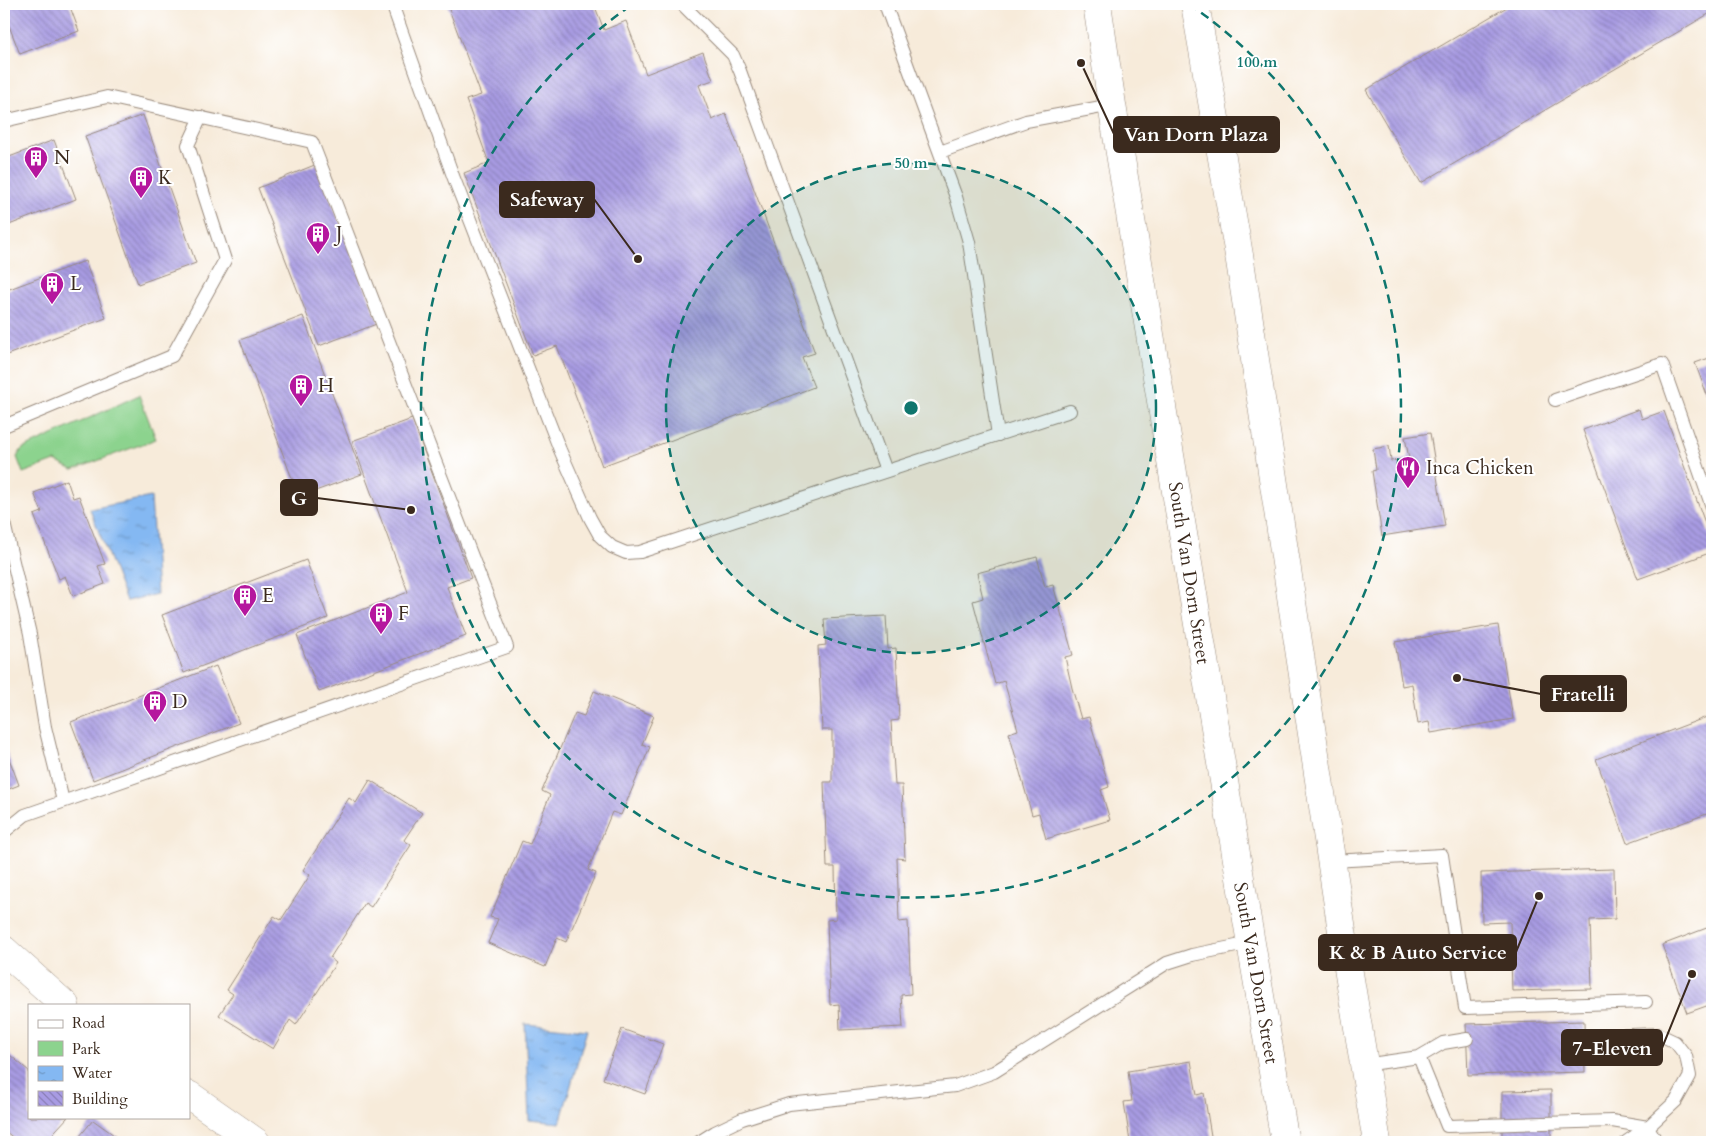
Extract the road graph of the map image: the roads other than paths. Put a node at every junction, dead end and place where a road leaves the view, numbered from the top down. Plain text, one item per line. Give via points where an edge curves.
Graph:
1 (392, 4) edge
2 (682, 4) edge
3 (885, 4) edge
4 (1097, 4) edge
5 (1195, 4) edge
6 (1112, 105) junction
7 (201, 117) junction
8 (4, 121) edge
9 (940, 152) junction
10 (1555, 400) dead end
11 (1070, 411) dead end
12 (4, 426) edge
13 (998, 435) junction
14 (886, 471) junction
15 (1712, 507) edge
16 (4, 524) edge
17 (63, 801) junction
18 (4, 832) edge
19 (1332, 861) junction
20 (1251, 943) junction
21 (4, 950) edge
22 (1646, 1002) dead end
23 (64, 1004) edge
24 (1585, 1037) dead end
25 (1467, 1039) dead end
26 (1419, 1057) junction
27 (1364, 1065) junction
28 (190, 1096) edge
29 (1648, 1127) junction
30 (256, 1142) edge
31 (699, 1142) edge
32 (1285, 1142) edge
33 (1377, 1142) edge
34 (1626, 1142) edge
35 (1657, 1142) edge

1 - 14 lane via 453,176 560,450 600,536 612,547 626,553 640,552
2 - 14 lane via 733,55 740,71
3 - 9 lane
4 - 6 main road, South Van Dorn Street
5 - 19 main road via 1240,261
6 - 9 lane via 1026,121
6 - 20 main road, South Van Dorn Street
7 - 8 lane via 107,97
7 - 12 lane via 188,145 225,260 172,356
7 - 17 lane via 312,142 507,647
9 - 13 lane via 973,262
10 - 15 lane via 1662,364
11 - 13 lane
13 - 14 lane
16 - 17 lane via 30,634 45,727
17 - 18 lane via 24,814
19 - 22 lane via 1442,855 1464,1008
19 - 27 main road
20 - 31 lane via 1167,963 994,1072 975,1080 955,1086 789,1104 742,1119
20 - 32 main road, South Van Dorn Street
21 - 23 main road
24 - 29 lane via 1658,1034 1675,1042 1686,1056 1690,1076 1676,1102
25 - 26 lane via 1443,1043
26 - 27 lane
26 - 29 lane via 1447,1126 1612,1121
27 - 33 main road
28 - 30 main road
29 - 34 lane
29 - 35 lane

